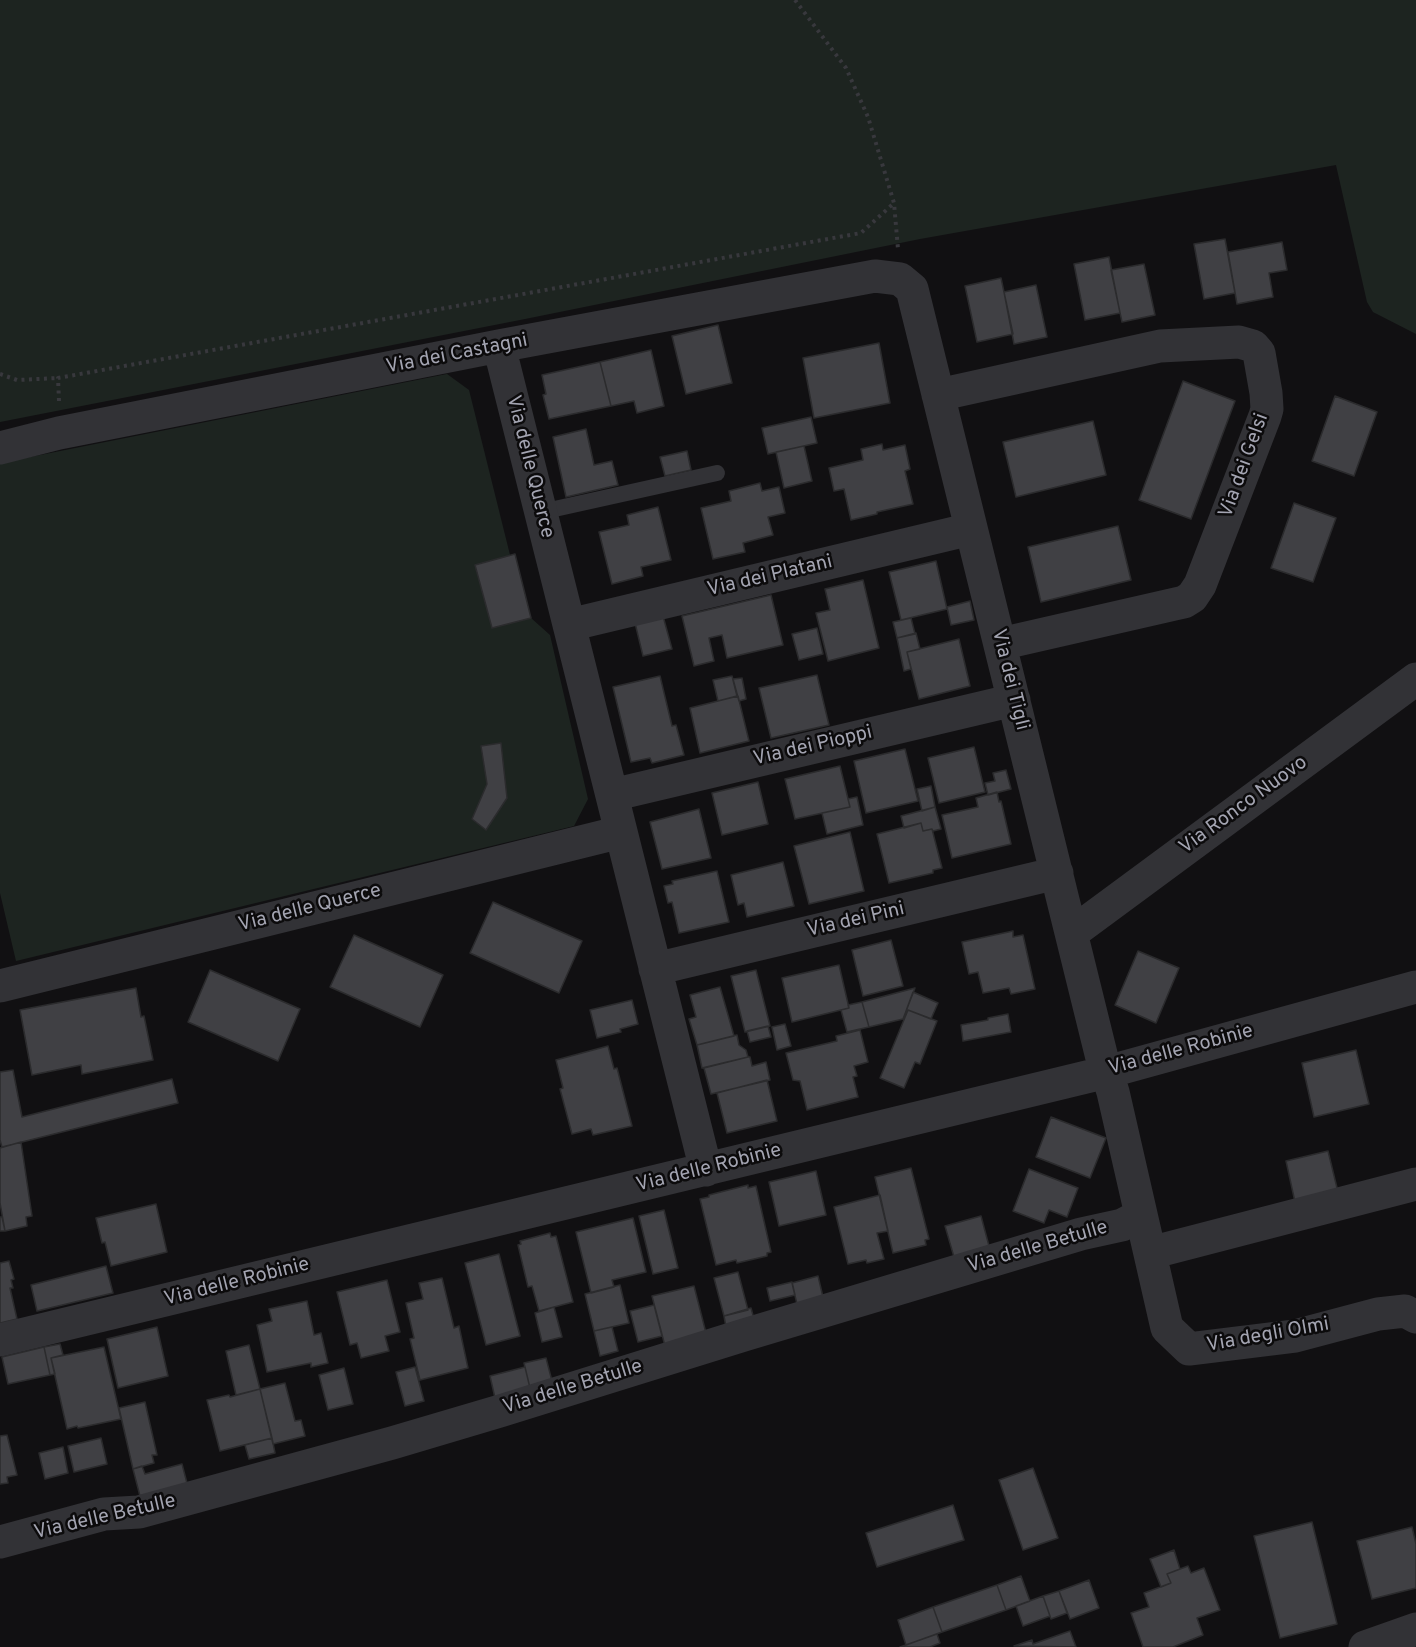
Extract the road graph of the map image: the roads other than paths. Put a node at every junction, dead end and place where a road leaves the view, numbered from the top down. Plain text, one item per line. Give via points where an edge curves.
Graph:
1 (906, 284) joint
2 (499, 346) junction
3 (939, 395) junction
4 (0, 448) edge
5 (717, 473) dead end
6 (541, 512) junction
7 (971, 529) junction
8 (569, 625) junction
9 (1000, 644) junction
10 (1416, 680) edge
11 (1014, 700) junction
12 (612, 795) junction
13 (621, 832) junction
14 (1057, 873) junction
15 (1072, 933) junction
16 (655, 969) junction
17 (0, 986) edge
18 (1416, 987) edge
19 (1107, 1072) junction
20 (706, 1170) junction
21 (1416, 1184) edge
22 (1141, 1215) junction
23 (1150, 1253) junction
24 (1416, 1317) edge
25 (0, 1340) edge
26 (0, 1542) edge
27 (1416, 1629) edge
28 (1365, 1647) edge

1 - 2 street, Via dei Castagni via 875,276
1 - 3 street, Via dei Tigli
2 - 4 street, Via dei Castagni
2 - 6 street, Via delle Querce
3 - 7 street, Via dei Tigli
3 - 9 street, Via dei Gelsi via 1160,346 1239,342 1253,346 1259,353 1267,409 1192,597
5 - 6 lane
6 - 8 street, Via delle Querce
7 - 8 street, Via dei Platani
7 - 9 street, Via dei Tigli
8 - 12 street, Via delle Querce
9 - 11 street, Via dei Tigli
10 - 15 street, Via Ronco Nuovo
11 - 12 street, Via dei Pioppi
11 - 14 street, Via dei Tigli
12 - 13 street, Via delle Querce
13 - 16 street, Via delle Querce
13 - 17 street, Via delle Querce
14 - 15 street, Via dei Tigli
14 - 16 street, Via dei Pini
15 - 19 street, Via dei Tigli
16 - 20 street, Via delle Querce
18 - 19 street, Via delle Robinie
19 - 20 street, Via delle Robinie
19 - 22 street, Via degli Olmi
20 - 25 street, Via delle Robinie
21 - 23 street
22 - 23 street, Via degli Olmi
22 - 26 street, Via delle Betulle via 1122,1225 1081,1234 392,1443 133,1514 104,1514
23 - 24 street, Via degli Olmi via 1167,1328 1189,1349 1295,1336 1378,1314 1405,1311
27 - 28 street

